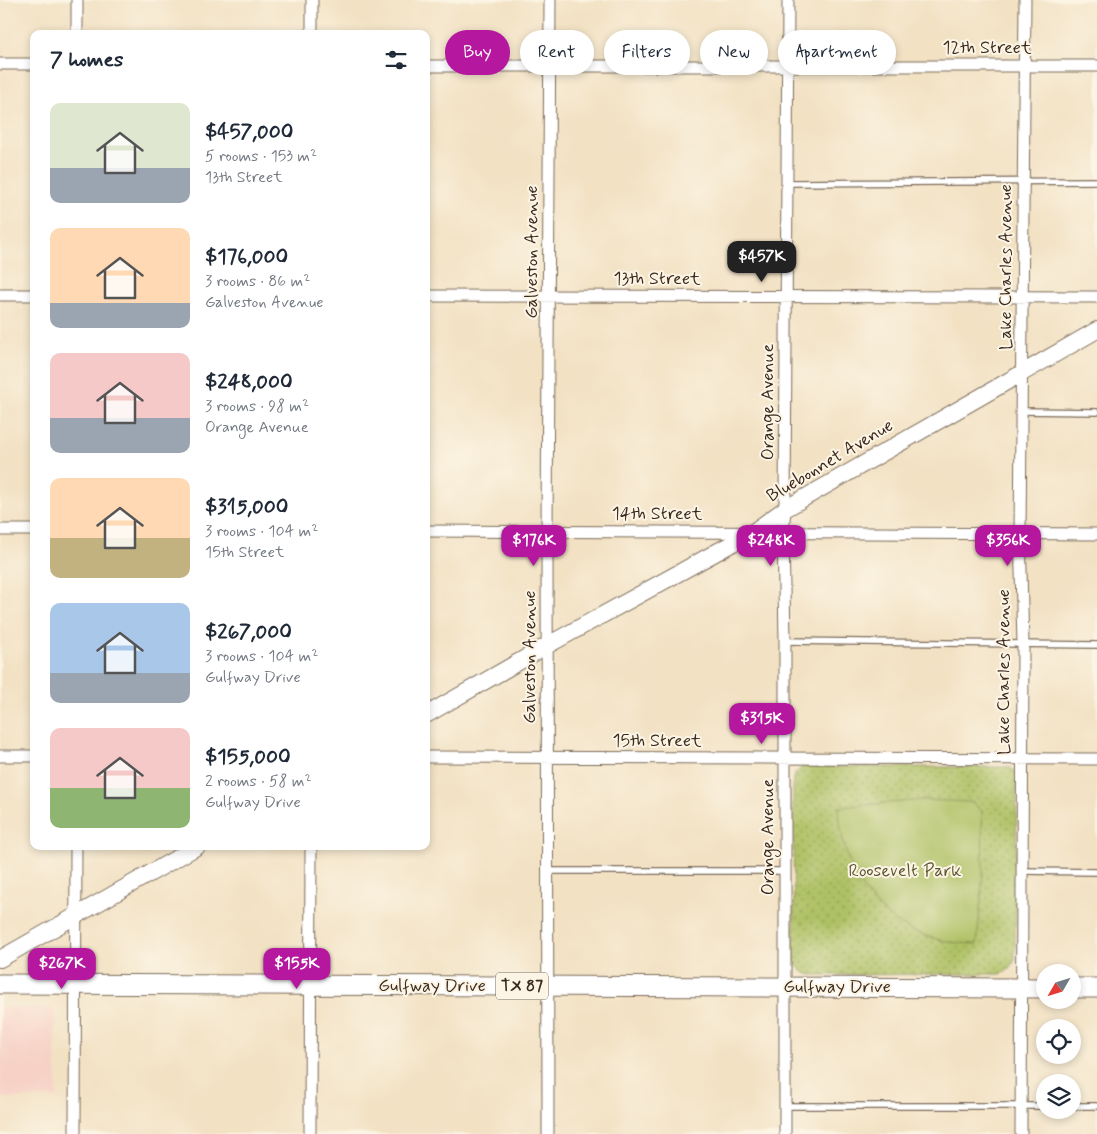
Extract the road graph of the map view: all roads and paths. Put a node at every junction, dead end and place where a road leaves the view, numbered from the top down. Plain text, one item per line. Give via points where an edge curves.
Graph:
1 (77, 0) edge
2 (312, 0) edge
3 (550, 0) edge
4 (788, 0) edge
5 (1026, 0) edge
6 (77, 30) edge
7 (312, 30) edge
8 (550, 30) edge
9 (788, 30) edge
10 (0, 64) edge
11 (30, 64) edge
12 (430, 66) edge
13 (520, 66) edge
14 (594, 66) edge
15 (778, 66) edge
16 (896, 66) edge
17 (1025, 66) junction
18 (1097, 66) edge
19 (550, 75) edge
20 (788, 75) edge
21 (1097, 180) edge
22 (1023, 182) junction
23 (787, 183) junction
24 (0, 294) edge
25 (30, 295) edge
26 (430, 296) edge
27 (549, 296) junction
28 (786, 296) junction
29 (1023, 297) junction
30 (1097, 297) edge
31 (1097, 330) edge
32 (1023, 373) junction
33 (1022, 411) junction
34 (1097, 412) edge
35 (786, 509) junction
36 (0, 530) edge
37 (30, 530) edge
38 (430, 531) edge
39 (547, 532) junction
40 (753, 532) junction
41 (783, 533) junction
42 (1020, 533) junction
43 (1097, 534) edge
44 (785, 641) junction
45 (1023, 644) junction
46 (548, 645) junction
47 (1097, 645) edge
48 (430, 713) edge
49 (0, 756) edge
50 (30, 756) edge
51 (430, 757) edge
52 (548, 758) junction
53 (785, 758) junction
54 (1022, 759) junction
55 (1097, 759) edge
56 (76, 850) edge
57 (191, 850) edge
58 (311, 850) edge
59 (548, 871) junction
60 (786, 871) junction
61 (1022, 871) junction
62 (1097, 872) edge
63 (76, 916) junction
64 (0, 959) edge
65 (0, 984) edge
66 (75, 986) junction
67 (310, 986) junction
68 (548, 986) junction
69 (784, 987) junction
70 (1021, 988) junction
71 (1036, 988) edge
72 (1081, 988) edge
73 (1097, 988) edge
74 (785, 1106) junction
75 (1021, 1106) junction
76 (1036, 1106) edge
77 (1081, 1106) edge
78 (1097, 1106) edge
79 (75, 1134) edge
80 (310, 1134) edge
81 (548, 1134) edge
82 (785, 1134) edge
83 (1021, 1134) edge

1 - 6 street
2 - 7 street
3 - 8 street, Galveston Avenue
4 - 9 street, Orange Avenue
5 - 17 street, Lake Charles Avenue
10 - 11 street
12 - 13 street, 12th Street
14 - 15 street, 12th Street
16 - 17 street, 12th Street
17 - 18 street, 12th Street
17 - 22 street, Lake Charles Avenue
19 - 27 street, Galveston Avenue
20 - 23 street, Orange Avenue
21 - 22 lane
22 - 23 lane
22 - 29 street, Lake Charles Avenue
23 - 28 street, Orange Avenue
24 - 25 street
26 - 27 street, 13th Street
27 - 28 street, 13th Street
27 - 39 street, Galveston Avenue
28 - 29 street, 13th Street
28 - 35 street, Orange Avenue
29 - 30 street, 13th Street
29 - 32 street, Lake Charles Avenue
31 - 32 street, Bluebonnet Avenue
32 - 33 street, Lake Charles Avenue
32 - 35 street, Bluebonnet Avenue
33 - 34 lane
33 - 42 street, Lake Charles Avenue
35 - 40 street, Bluebonnet Avenue
35 - 41 street, Orange Avenue
36 - 37 street
38 - 39 street, 14th Street
39 - 40 street, 14th Street
39 - 46 street, Galveston Avenue
40 - 41 street, 14th Street
40 - 46 street, Bluebonnet Avenue
41 - 42 street, 14th Street
41 - 44 street, Orange Avenue
42 - 43 street, 14th Street
42 - 45 street, Lake Charles Avenue
44 - 45 lane
44 - 53 street, Orange Avenue
45 - 47 lane
45 - 54 street, Lake Charles Avenue
46 - 48 street, Bluebonnet Avenue
46 - 52 street, Galveston Avenue
49 - 50 street
51 - 52 street, 15th Street
52 - 53 street, 15th Street
52 - 59 street, Galveston Avenue
53 - 54 street, 15th Street
53 - 60 street, Orange Avenue
54 - 55 street, 15th Street
54 - 61 street, Lake Charles Avenue
56 - 63 street
57 - 63 street
58 - 67 street
59 - 60 lane
59 - 68 street, Galveston Avenue
60 - 69 street, Orange Avenue
61 - 62 lane
61 - 70 street, Lake Charles Avenue
63 - 64 street
63 - 66 street
65 - 66 main road, Gulfway Drive / TX 87
66 - 67 main road, Gulfway Drive / TX 87
66 - 79 street
67 - 68 main road, Gulfway Drive / TX 87
67 - 80 street
68 - 69 main road, Gulfway Drive / TX 87
68 - 81 street, Galveston Avenue
69 - 70 main road, Gulfway Drive / TX 87
69 - 74 street, Orange Avenue
70 - 71 main road, Gulfway Drive / TX 87
70 - 75 street, Lake Charles Avenue
72 - 73 main road
74 - 75 lane
74 - 82 street, Orange Avenue
75 - 76 lane
75 - 83 street, Lake Charles Avenue
77 - 78 lane

